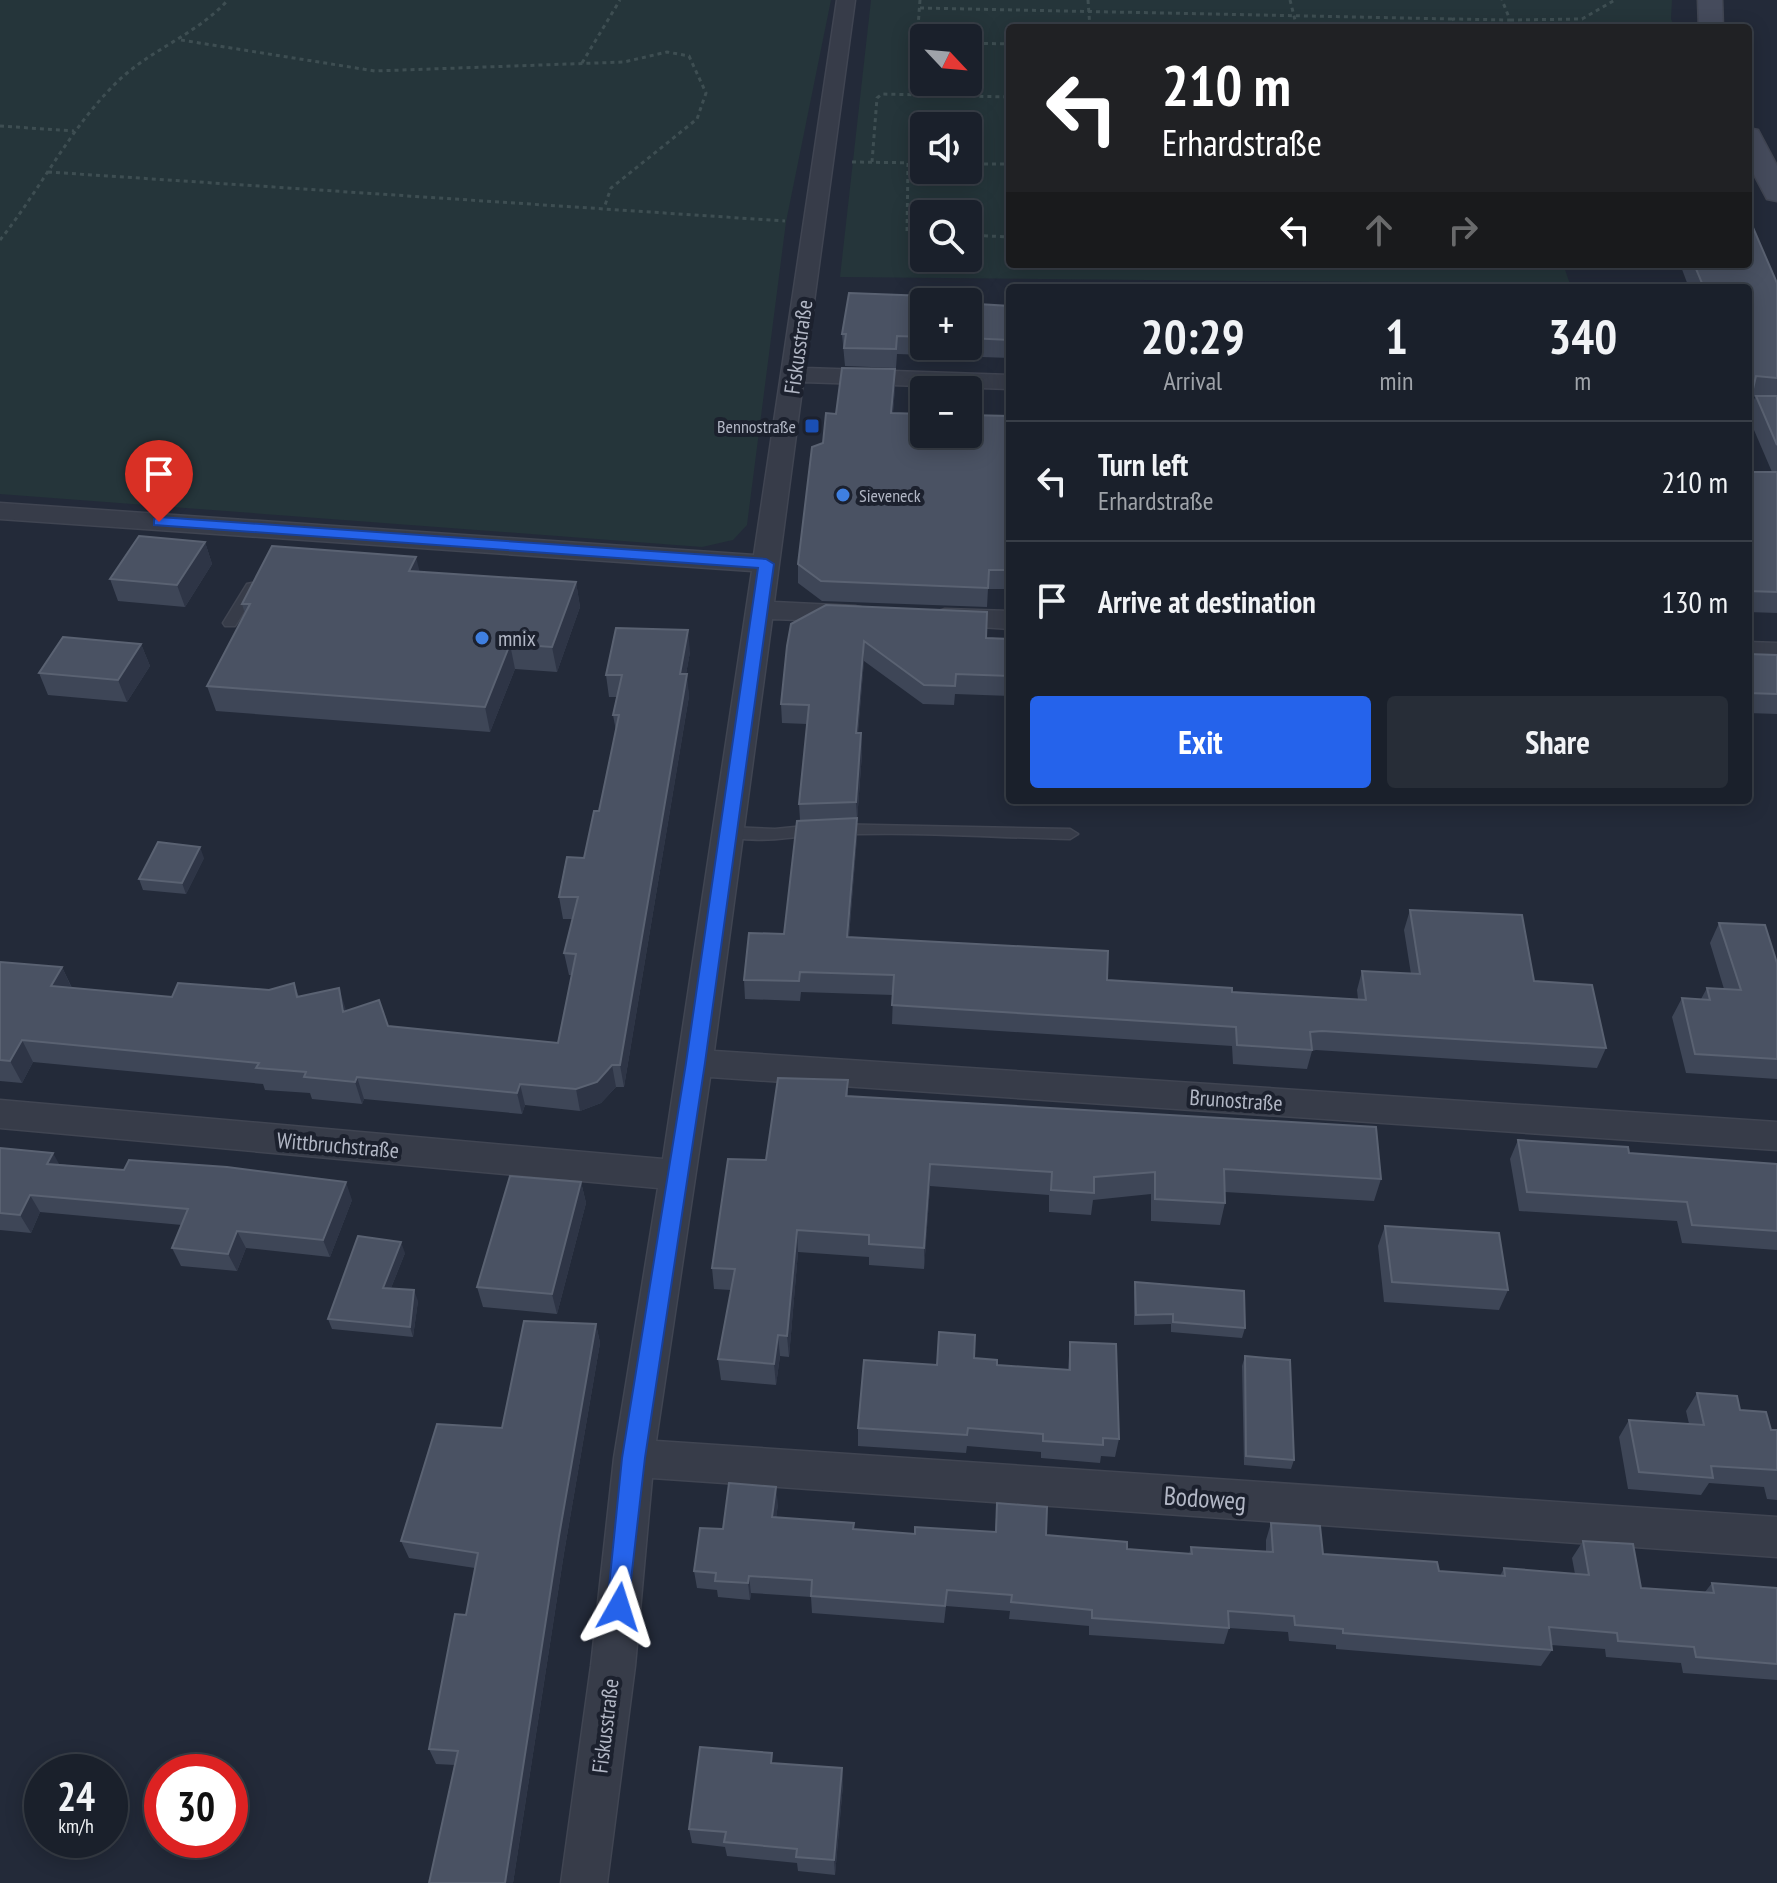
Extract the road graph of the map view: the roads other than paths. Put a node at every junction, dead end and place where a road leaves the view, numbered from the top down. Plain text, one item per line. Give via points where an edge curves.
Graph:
1 (846, 0) edge
2 (1710, 0) edge
3 (1711, 24) edge
4 (1752, 144) edge
5 (1777, 193) edge
6 (795, 375) junction
7 (1006, 382) edge
8 (0, 511) edge
9 (766, 564) junction
10 (263, 569) edge
11 (761, 610) junction
12 (885, 615) edge
13 (916, 617) edge
14 (1006, 620) edge
15 (230, 623) dead end
16 (1752, 651) edge
17 (1777, 652) edge
18 (729, 832) junction
19 (1070, 834) dead end
20 (695, 1063) junction
21 (0, 1114) edge
22 (1777, 1136) edge
23 (677, 1175) junction
24 (634, 1458) junction
25 (1777, 1537) edge
26 (584, 1883) edge

1 - 6 street, Fiskusstraße
2 - 3 street
4 - 5 street
6 - 7 street
6 - 9 street, Fiskusstraße
8 - 9 street via 282,537
9 - 11 street, Fiskusstraße
10 - 15 lane
11 - 12 street
11 - 18 street, Fiskusstraße
13 - 14 street
16 - 17 street
18 - 19 lane
18 - 20 street, Fiskusstraße
20 - 22 street, Brunostraße
20 - 23 street, Fiskusstraße
21 - 23 street, Wittbruchstraße
23 - 24 street, Fiskusstraße
24 - 25 street, Bodoweg
24 - 26 street, Fiskusstraße

